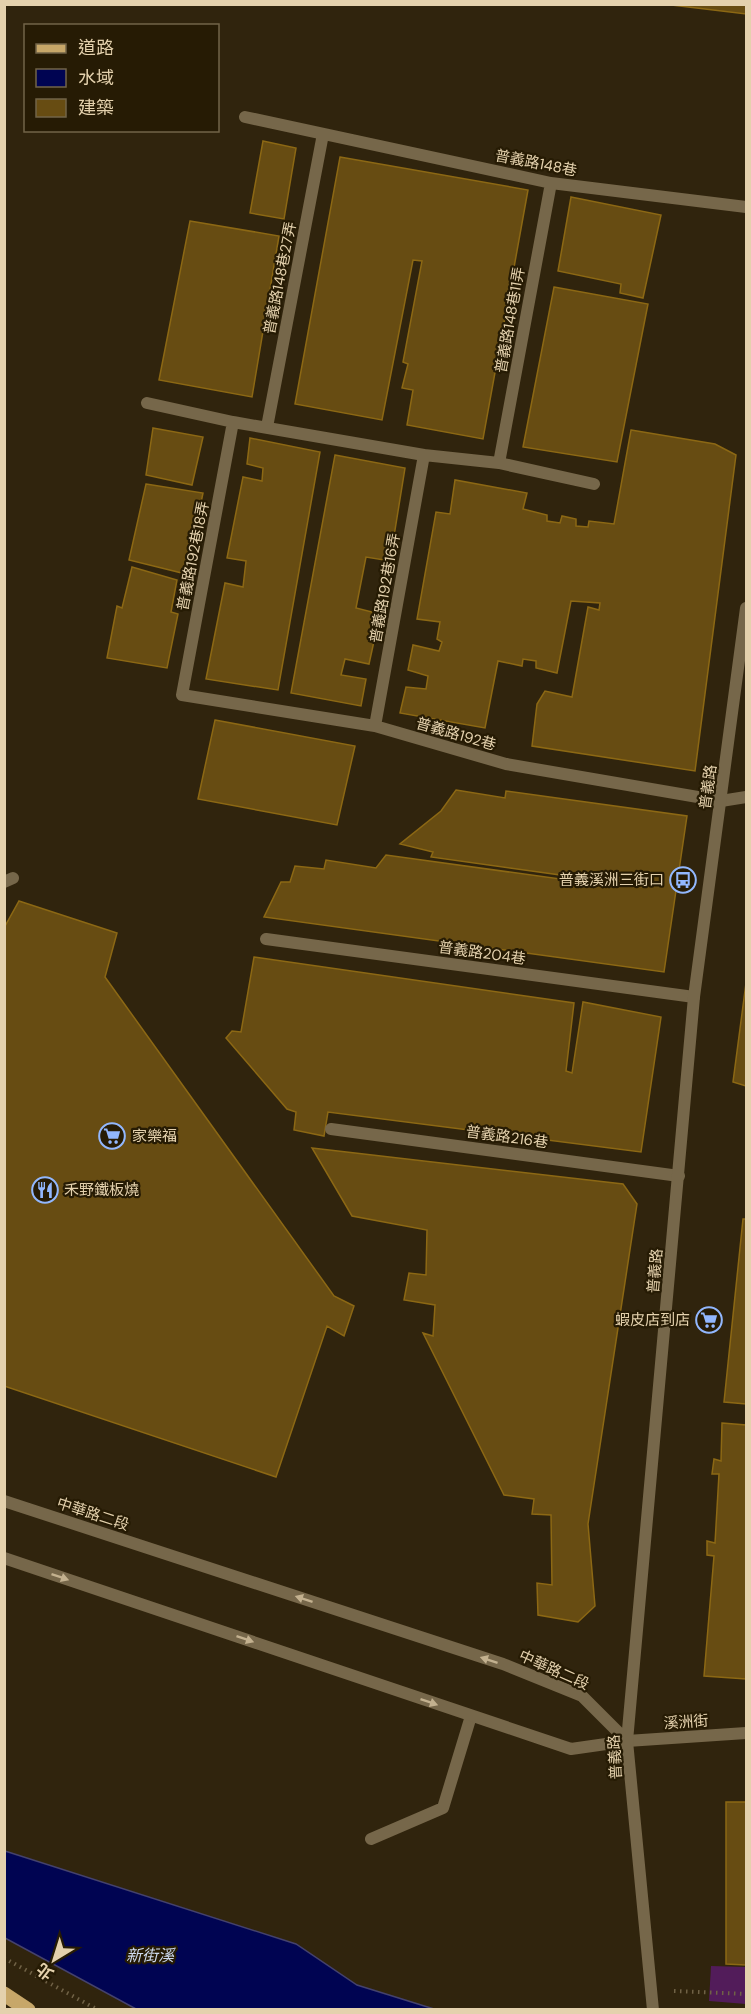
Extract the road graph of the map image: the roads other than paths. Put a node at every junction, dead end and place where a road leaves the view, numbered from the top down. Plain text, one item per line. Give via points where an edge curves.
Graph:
1 (245, 117) dead end
2 (323, 134) junction
3 (551, 183) junction
4 (747, 207) edge
5 (147, 403) dead end
6 (233, 422) junction
7 (267, 427) junction
8 (424, 455) junction
9 (499, 463) junction
10 (594, 484) dead end
11 (747, 608) edge
12 (182, 695) joint
13 (375, 726) junction
14 (747, 797) edge
15 (721, 801) junction
16 (266, 939) dead end
17 (694, 998) junction
18 (331, 1129) dead end
19 (679, 1176) junction
20 (4, 1501) edge
21 (4, 1558) edge
22 (471, 1716) junction
23 (747, 1733) edge
24 (627, 1741) junction
25 (371, 1839) dead end
26 (4, 1994) edge
27 (27, 2010) edge
28 (652, 2010) edge

1 - 2 street, 普義路148巷
2 - 3 street, 普義路148巷
2 - 7 street, 普義路148巷27弄
3 - 4 street, 普義路148巷
3 - 9 street, 普義路148巷11弄
5 - 6 street
6 - 7 street
6 - 12 street, 普義路192巷18弄
7 - 8 street
8 - 9 street
8 - 13 street, 普義路192巷16弄
9 - 10 street
11 - 15 street, 普義路
12 - 13 street, 普義路192巷
13 - 15 street, 普義路192巷 via 506,764
14 - 15 street, 普義路192巷
15 - 17 street, 普義路
16 - 17 street, 普義路204巷
17 - 19 street, 普義路
18 - 19 street, 普義路216巷
19 - 24 street, 普義路
24 -> 20 street, 中華路二段 via 582,1696 503,1664
21 -> 22 street
22 - 24 street via 571,1749
22 - 25 street via 443,1808
23 - 24 street, 溪洲街
24 - 28 street, 普義路
26 - 27 main road

